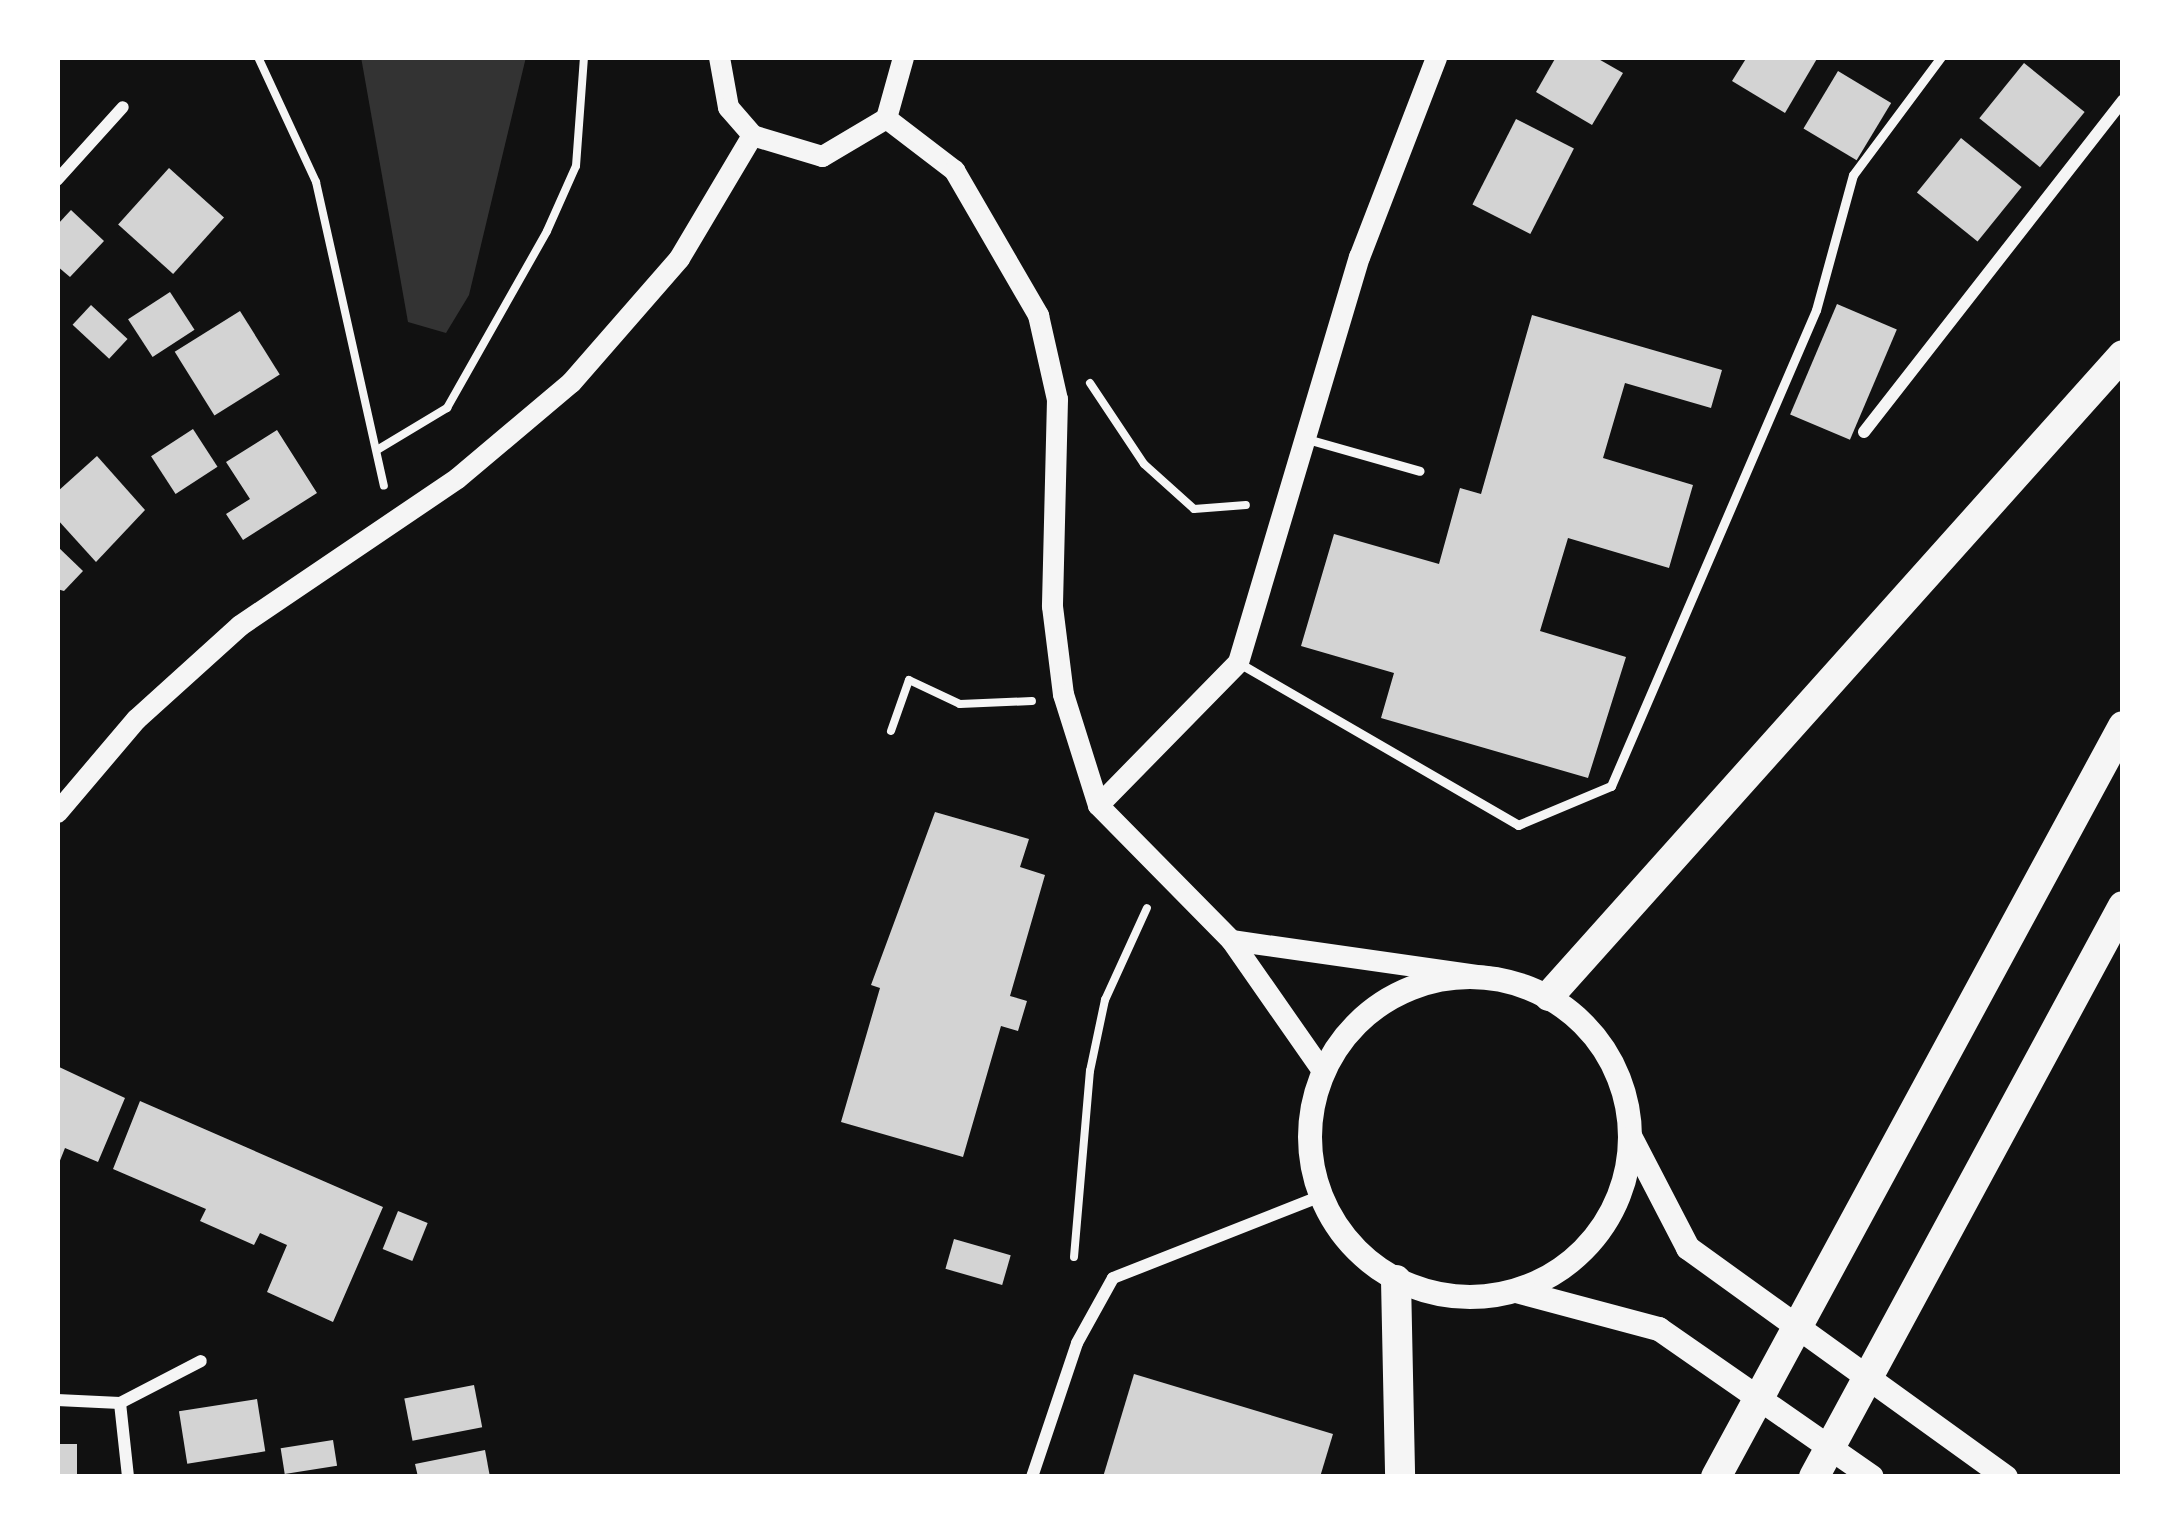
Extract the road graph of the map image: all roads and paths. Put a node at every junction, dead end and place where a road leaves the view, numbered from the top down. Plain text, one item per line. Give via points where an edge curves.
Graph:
1 (259, 57) edge
2 (584, 57) edge
3 (719, 57) edge
4 (903, 57) edge
5 (1436, 57) edge
6 (1940, 57) edge
7 (2123, 100) edge
8 (123, 106) dead end
9 (886, 118) junction
10 (752, 135) junction
11 (57, 179) edge
12 (1046, 350) junction
13 (2123, 356) edge
14 (1864, 432) dead end
15 (1302, 437) junction
16 (376, 451) junction
17 (1420, 471) dead end
18 (1287, 491) junction
19 (392, 521) junction
20 (1238, 662) junction
21 (1063, 694) junction
22 (2123, 726) edge
23 (891, 731) dead end
24 (1098, 805) junction
25 (57, 812) edge
26 (1162, 880) junction
27 (2123, 907) edge
28 (1232, 940) junction
29 (1497, 978) junction
30 (1550, 996) junction
31 (1323, 1072) junction
32 (1631, 1138) junction
33 (1321, 1196) junction
34 (1074, 1257) dead end
35 (1396, 1280) junction
36 (1516, 1291) junction
37 (201, 1361) dead end
38 (57, 1400) edge
39 (120, 1403) junction
40 (128, 1477) edge
41 (1032, 1477) edge
42 (1400, 1477) edge
43 (1716, 1477) edge
44 (1814, 1477) edge
45 (1872, 1477) edge
46 (2006, 1477) edge

1 - 16 path via 316,182
2 - 16 path via 580,148 548,231 447,408
3 - 10 street via 728,106
4 - 9 street
5 - 15 street
6 - 20 lane via 1853,176 1816,310 1611,786 1518,825
7 - 14 street
8 - 11 street
9 - 10 street via 822,155
9 - 12 street via 955,170 1004,246
10 - 19 street via 625,324 516,432
12 - 18 path via 1107,396 1144,464 1194,509 1226,512
12 - 21 street
13 - 30 main road
15 - 17 lane
15 - 18 street
16 - 19 path
18 - 20 street
19 - 25 street via 186,670
20 - 24 street
21 - 23 path via 960,704 909,680
21 - 24 street
22 - 43 main road
24 - 26 street
26 - 28 street
26 - 34 path via 1105,1000
27 - 44 main road
28 - 29 street
28 - 31 street
29 - 30 main road
29 - 31 main road via 1444,978 1379,1004
30 - 32 main road via 1599,1040 1624,1089
31 - 33 main road via 1311,1162
32 - 36 main road via 1622,1193 1591,1244
32 - 46 main road via 1688,1248
33 - 35 main road via 1344,1237
33 - 41 street via 1113,1278 1077,1343
35 - 36 main road via 1461,1298
35 - 42 main road
36 - 45 main road via 1659,1329
37 - 39 street
38 - 39 street
39 - 40 street

